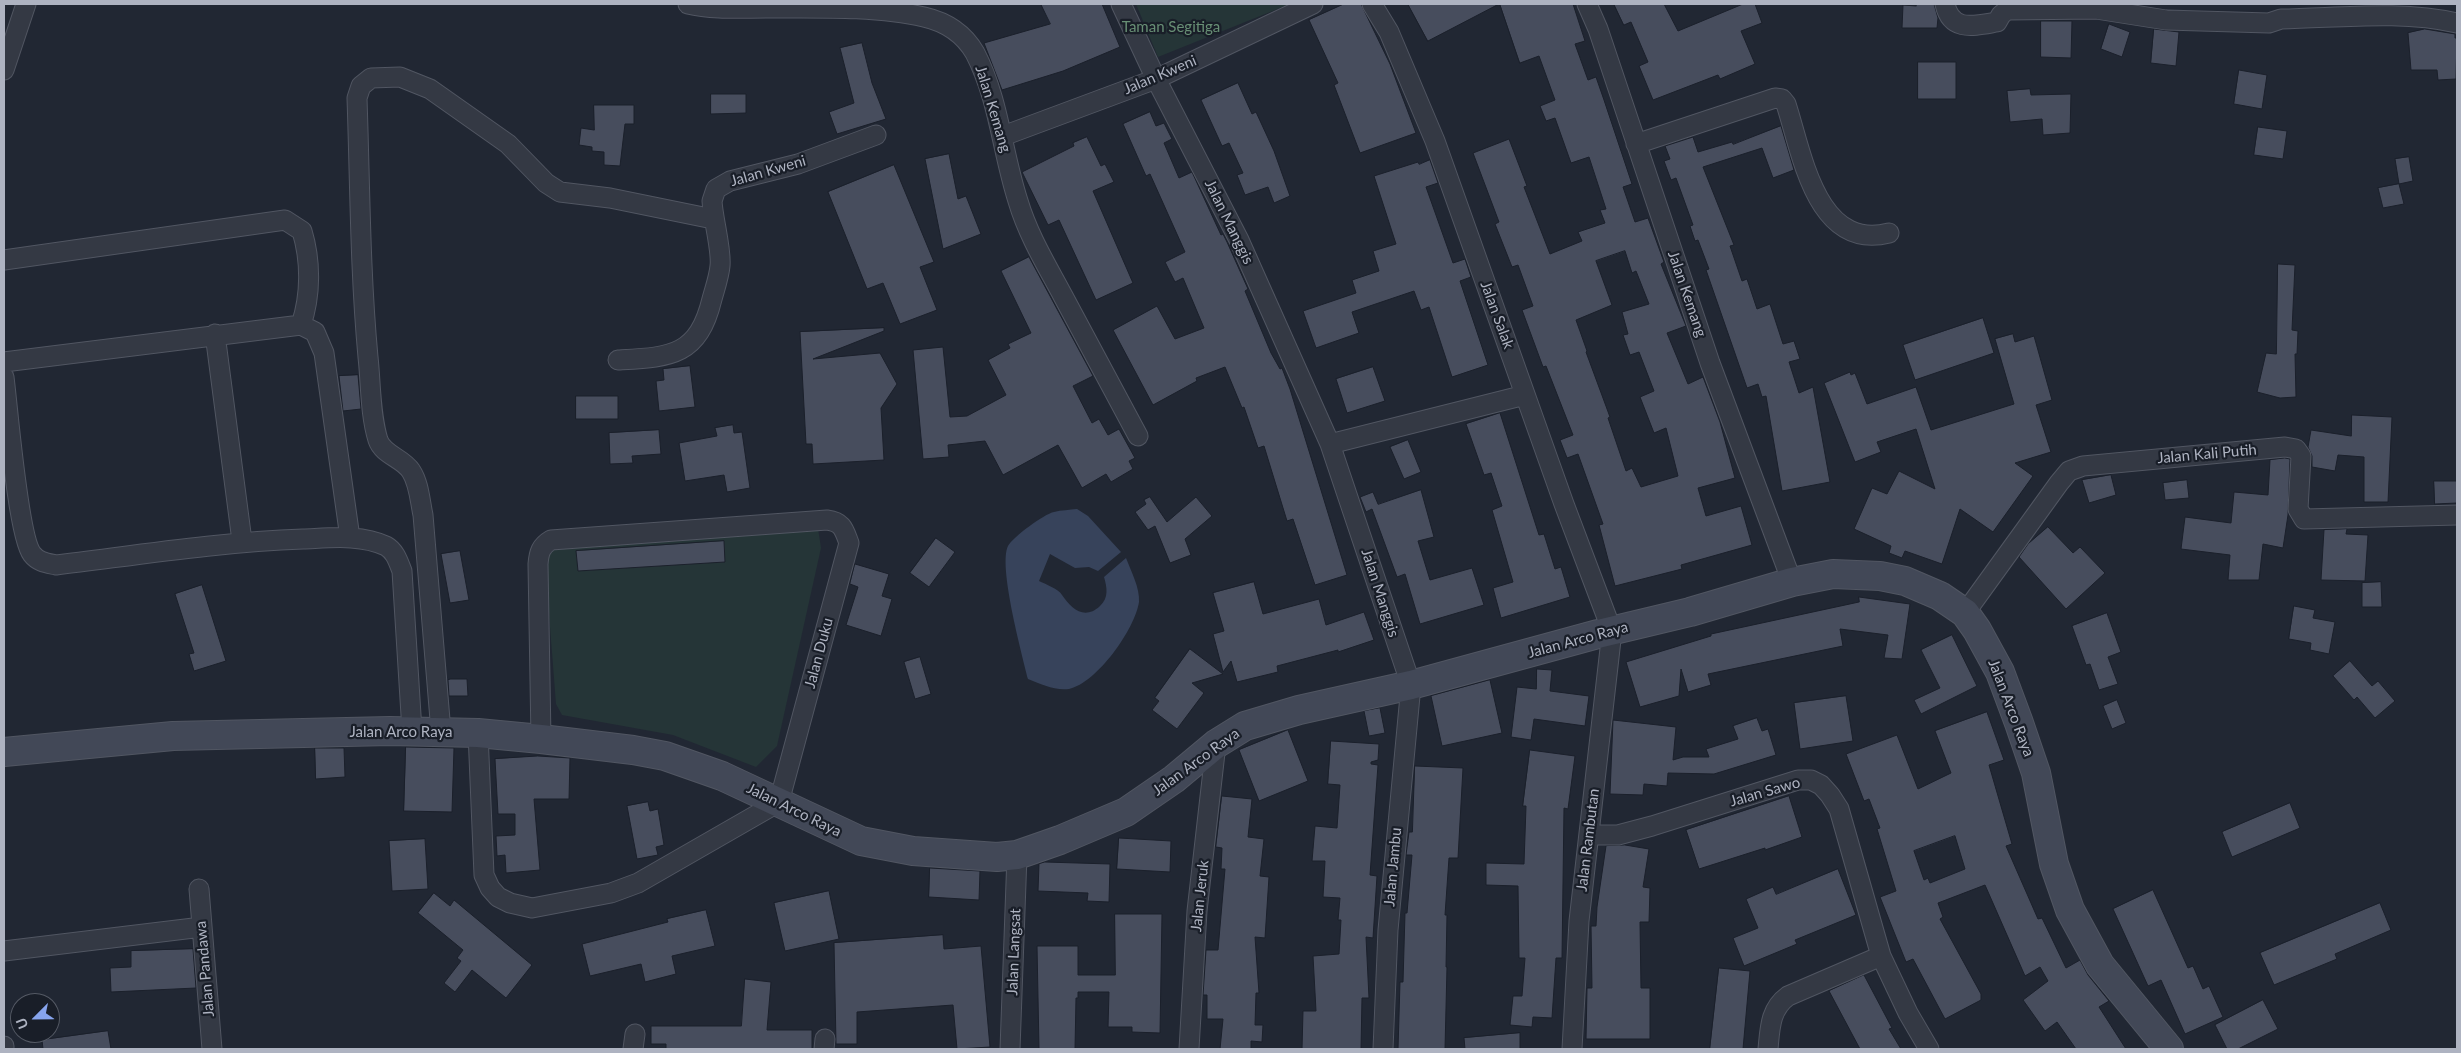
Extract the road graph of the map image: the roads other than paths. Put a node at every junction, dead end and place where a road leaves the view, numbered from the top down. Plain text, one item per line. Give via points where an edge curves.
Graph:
1 (26, 4) edge
2 (688, 4) edge
3 (1122, 4) edge
4 (1313, 4) edge
5 (1372, 4) edge
6 (1587, 4) edge
7 (1945, 4) edge
8 (2284, 11) edge
9 (2457, 23) edge
10 (4, 70) edge
11 (1156, 79) junction
12 (876, 135) dead end
13 (1003, 136) junction
14 (1636, 144) junction
15 (713, 219) junction
16 (1889, 232) dead end
17 (4, 260) edge
18 (301, 325) junction
19 (215, 334) junction
20 (618, 360) dead end
21 (4, 362) edge
22 (4, 377) edge
23 (1525, 395) junction
24 (1138, 436) dead end
25 (1330, 444) junction
26 (2457, 515) edge
27 (350, 538) junction
28 (242, 541) junction
29 (1792, 582) junction
30 (1965, 613) junction
31 (1612, 631) junction
32 (1411, 685) junction
33 (412, 731) junction
34 (441, 732) junction
35 (478, 733) junction
36 (541, 739) junction
37 (1216, 744) junction
38 (4, 752) edge
39 (779, 802) junction
40 (1588, 835) junction
41 (1017, 855) junction
42 (199, 889) dead end
43 (202, 927) junction
44 (4, 951) edge
45 (1881, 956) junction
46 (212, 1049) edge
47 (1010, 1049) edge
48 (1189, 1049) edge
49 (1383, 1049) edge
50 (1572, 1049) edge
51 (1768, 1049) edge
52 (1929, 1049) edge
53 (2169, 1049) edge

1 - 10 street
2 - 13 street, Jalan Kemang via 895,12 947,24 974,52
3 - 11 street, Jalan Manggis
4 - 11 street, Jalan Kweni
5 - 23 street, Jalan Salak via 1396,48 1435,142
6 - 14 street, Jalan Kemang
7 - 8 street via 1947,16 1963,25 1997,22 2007,10 2096,9 2166,20 2269,23
8 - 9 street via 2431,17
11 - 13 street, Jalan Kweni
11 - 25 street, Jalan Manggis via 1239,240
12 - 15 street, Jalan Kweni via 798,164 719,186 713,196
13 - 24 street, Jalan Kemang via 1018,202 1036,246
14 - 16 street via 1775,98 1782,99 1815,192 1830,218 1859,234
14 - 29 street, Jalan Kemang via 1710,363
15 - 20 street, Jalan Kweni via 721,264 708,315 697,338 679,351 659,357
15 - 34 street via 610,198 560,192 546,183 508,144 430,89 400,77 371,78 360,86 357,98 364,308 374,416 378,442 411,470 419,491
17 - 18 street via 285,220 302,231 307,248 307,306
18 - 19 street
18 - 27 street via 315,332 324,353
19 - 21 street
19 - 28 street
22 - 28 street via 22,520 33,556 56,565
23 - 25 street
23 - 31 street, Jalan Salak
25 - 32 street, Jalan Manggis
26 - 30 street, Jalan Kali Putih via 2304,519 2298,509 2301,456 2296,449 2285,447 2083,466 2058,483
27 - 28 street
27 - 33 street via 384,545 393,551 402,571
29 - 30 main road, Jalan Arco Raya via 1833,574 1880,576 1905,581 1940,596
29 - 31 main road, Jalan Arco Raya
30 - 53 main road, Jalan Arco Raya via 2000,672 2019,723 2036,773 2054,864 2070,910 2100,965
31 - 32 main road, Jalan Arco Raya
31 - 40 street, Jalan Rambutan
32 - 37 main road, Jalan Arco Raya via 1299,710 1245,726
32 - 49 street, Jalan Jambu via 1388,930
33 - 34 main road, Jalan Arco Raya
33 - 38 main road, Jalan Arco Raya via 173,736
34 - 35 main road, Jalan Arco Raya
35 - 36 main road, Jalan Arco Raya
35 - 39 street via 484,875 498,897 520,906 544,907 626,888
36 - 39 main road, Jalan Arco Raya via 665,756 722,776
36 - 39 street, Jalan Duku via 538,553 543,545 551,540 837,522 844,527 849,543
37 - 41 main road, Jalan Arco Raya via 1174,780 1126,812
37 - 48 street, Jalan Jeruk via 1197,911
39 - 41 main road, Jalan Arco Raya via 843,834 885,848 997,857
40 - 45 street, Jalan Sawo via 1630,832 1798,780 1811,780 1830,795 1844,821
40 - 50 street, Jalan Rambutan via 1579,921
41 - 47 street, Jalan Langsat
42 - 43 street, Jalan Pandawa
43 - 44 street
43 - 46 street, Jalan Pandawa
45 - 51 street via 1778,1003 1773,1013
45 - 52 street, Jalan Sawo

